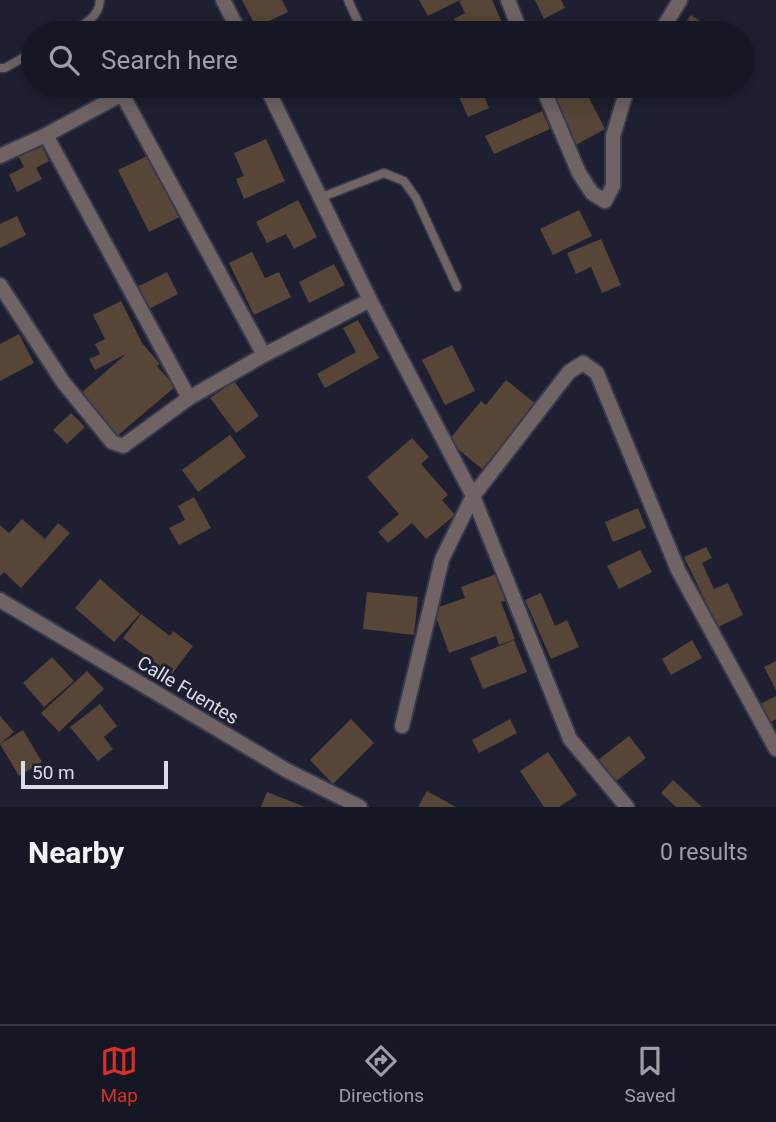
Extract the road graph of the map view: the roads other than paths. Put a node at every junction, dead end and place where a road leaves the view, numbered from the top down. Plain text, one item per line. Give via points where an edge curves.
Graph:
1 (100, 0) edge
2 (223, 0) edge
3 (348, 0) edge
4 (508, 0) edge
5 (680, 0) edge
6 (89, 21) edge
7 (231, 21) edge
8 (358, 21) edge
9 (516, 21) edge
10 (667, 21) edge
11 (21, 59) edge
12 (0, 68) edge
13 (115, 98) edge
14 (124, 98) edge
15 (272, 98) edge
16 (547, 98) edge
17 (624, 98) edge
18 (46, 135) junction
19 (0, 156) edge
20 (322, 197) junction
21 (0, 285) edge
22 (457, 287) dead end
23 (370, 299) junction
24 (264, 355) junction
25 (189, 398) junction
26 (473, 495) junction
27 (0, 600) edge
28 (402, 726) dead end
29 (776, 749) edge
30 (360, 807) edge
31 (626, 807) edge

1 - 6 lane via 100,10
2 - 7 street
3 - 8 lane
4 - 9 street
5 - 10 street
11 - 12 lane
13 - 18 street
14 - 24 street
15 - 20 street
16 - 17 street via 579,173 592,193 606,201 613,186 613,136
18 - 19 street
18 - 25 street
20 - 22 lane via 384,173 404,181
20 - 23 street
21 - 25 street via 63,382 112,442 123,446
23 - 24 street
23 - 26 street
24 - 25 street
26 - 28 street via 442,559
26 - 29 street via 569,372 583,363 597,373 678,570
26 - 31 street via 570,739
27 - 30 street, Calle Fuentes via 286,770

